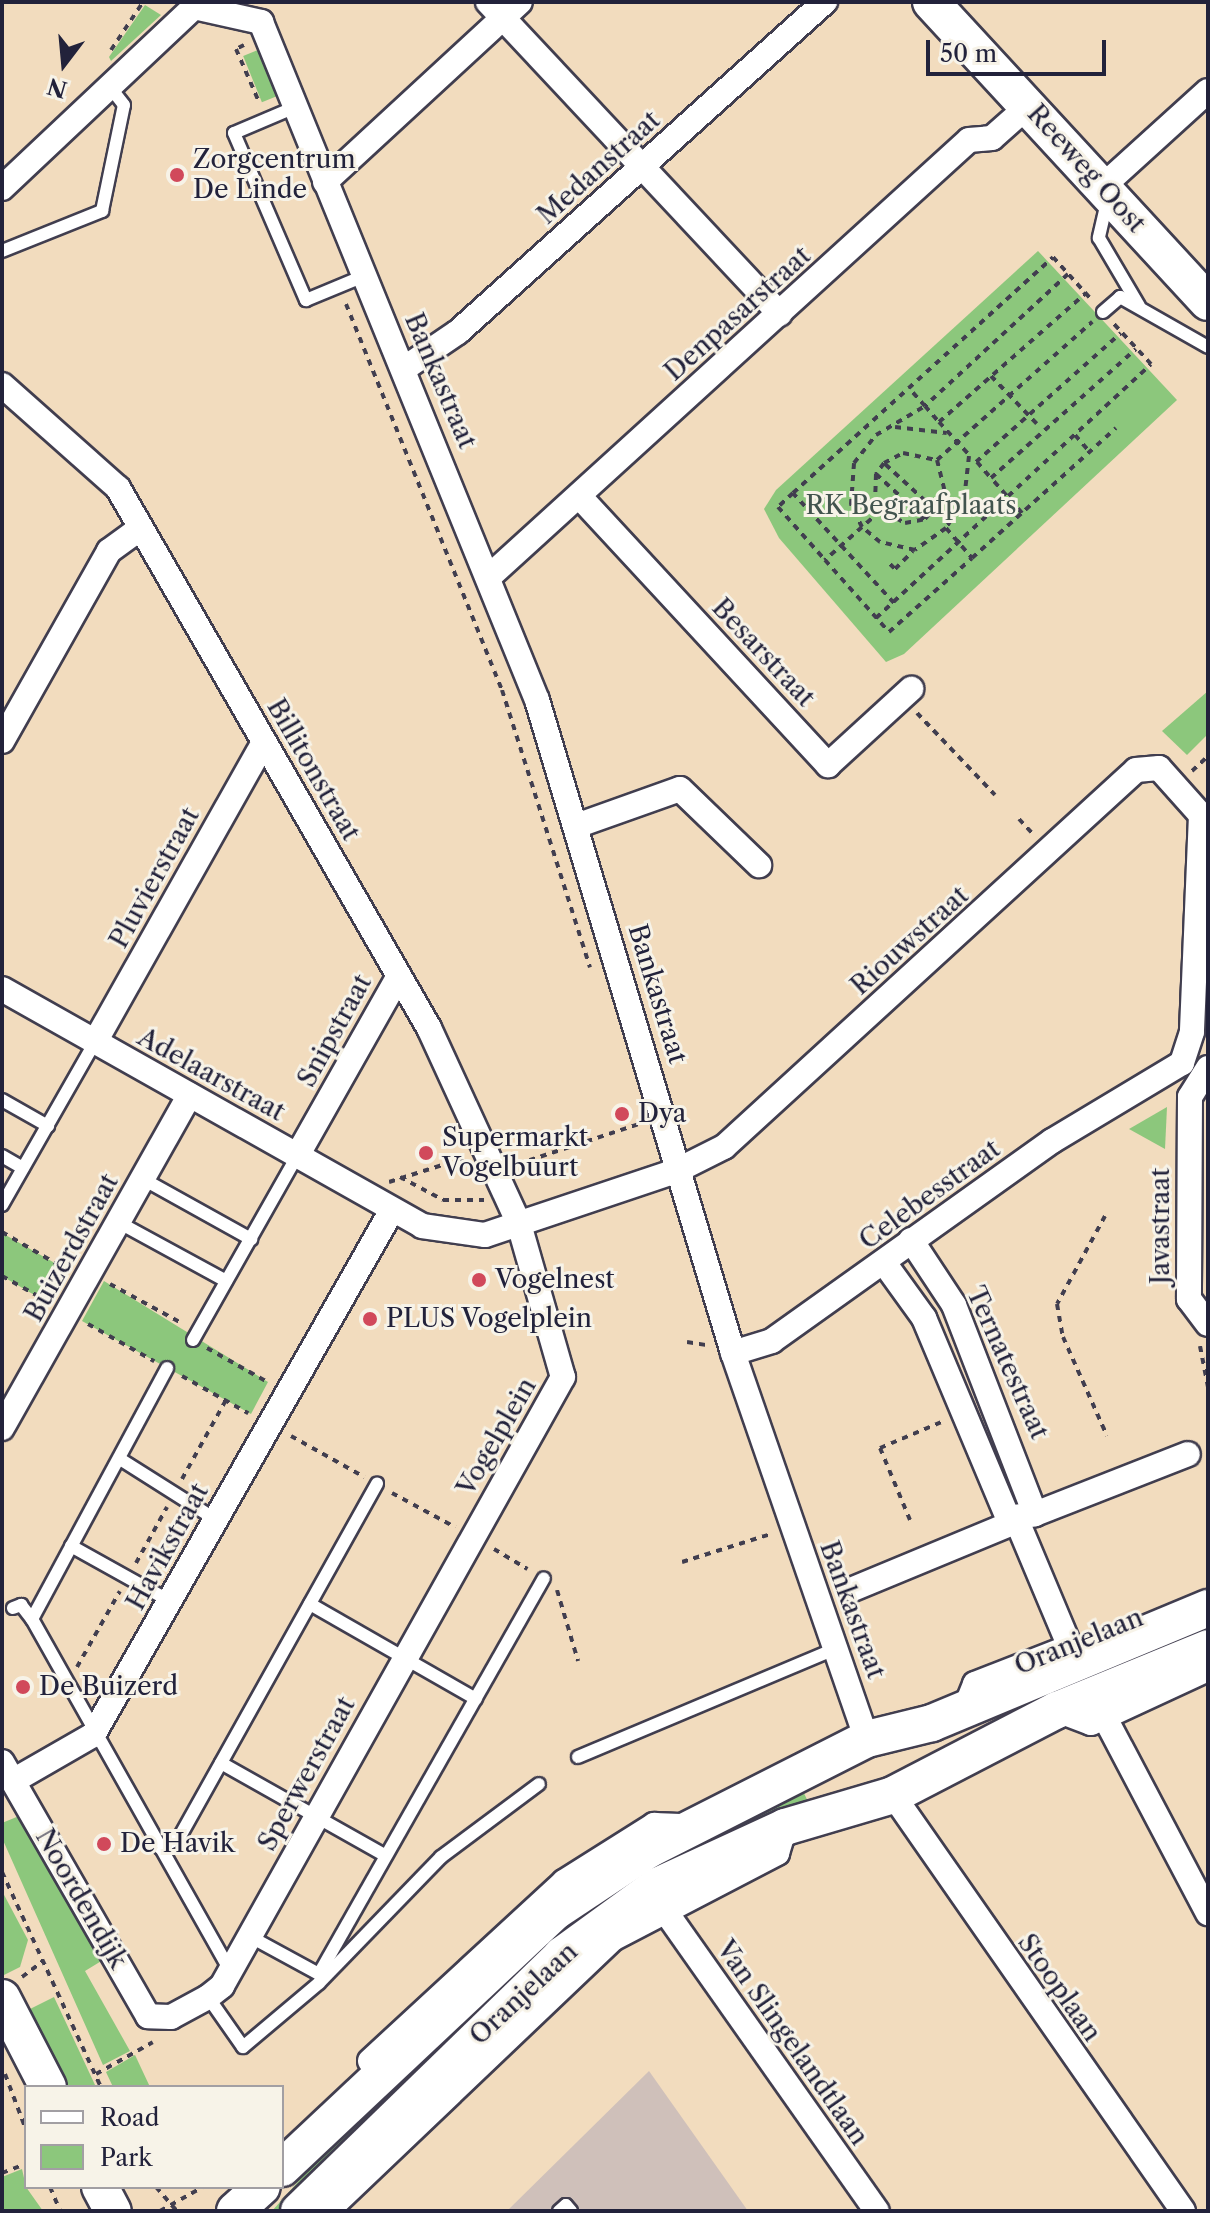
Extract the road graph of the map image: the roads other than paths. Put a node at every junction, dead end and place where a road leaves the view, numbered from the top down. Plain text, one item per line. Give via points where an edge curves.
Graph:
1 (825, 2) edge
2 (195, 4) edge
3 (939, 5) edge
4 (504, 7) edge
5 (264, 20) edge
6 (110, 87) junction
7 (1208, 91) edge
8 (1028, 106) junction
9 (293, 108) junction
10 (643, 166) junction
11 (325, 182) junction
12 (2, 188) edge
13 (1105, 191) junction
14 (2, 251) edge
15 (364, 276) junction
16 (1208, 302) edge
17 (1139, 306) junction
18 (1103, 312) road end
19 (780, 314) junction
20 (1208, 347) edge
21 (405, 368) junction
22 (2, 385) edge
23 (579, 496) junction
24 (139, 529) junction
25 (491, 575) junction
26 (906, 693) road end
27 (2, 741) edge
28 (264, 742) junction
29 (1177, 786) joint
30 (576, 826) junction
31 (759, 865) dead end
32 (399, 976) junction
33 (2, 989) edge
34 (95, 1042) junction
35 (1208, 1068) edge
36 (190, 1095) junction
37 (2, 1100) edge
38 (48, 1126) junction
39 (2, 1156) edge
40 (297, 1156) junction
41 (23, 1168) junction
42 (676, 1171) junction
43 (143, 1179) junction
44 (2, 1205) edge
45 (384, 1206) junction
46 (118, 1222) junction
47 (519, 1224) junction
48 (251, 1239) junction
49 (911, 1240) junction
50 (885, 1264) junction
51 (226, 1281) junction
52 (1204, 1324) edge
53 (193, 1340) dead end
54 (733, 1353) junction
55 (167, 1368) dead end
56 (10, 1396) edge
57 (2, 1428) edge
58 (1188, 1454) dead end
59 (120, 1459) junction
60 (377, 1484) road end
61 (1026, 1518) junction
62 (215, 1519) junction
63 (473, 1537) joint
64 (71, 1546) junction
65 (544, 1578) road end
66 (853, 1589) dead end
67 (1208, 1590) edge
68 (170, 1601) junction
69 (310, 1604) junction
70 (13, 1608) dead end
71 (1208, 1608) edge
72 (32, 1619) junction
73 (1070, 1647) junction
74 (1208, 1648) edge
75 (835, 1649) junction
76 (404, 1658) junction
77 (1208, 1669) edge
78 (476, 1699) junction
79 (965, 1709) junction
80 (1057, 1710) junction
81 (1104, 1716) junction
82 (914, 1729) junction
83 (93, 1735) junction
84 (860, 1742) junction
85 (578, 1757) dead end
86 (221, 1763) junction
87 (7, 1772) edge
88 (539, 1784) dead end
89 (902, 1789) junction
90 (849, 1807) junction
91 (315, 1816) junction
92 (785, 1827) junction
93 (160, 1848) junction
94 (386, 1856) junction
95 (663, 1908) junction
96 (1208, 1913) edge
97 (249, 1936) junction
98 (220, 1985) junction
99 (2, 1998) edge
100 (47, 2085) edge
101 (284, 2166) edge
102 (101, 2189) edge
103 (260, 2189) edge
104 (113, 2211) edge
105 (235, 2211) edge
106 (299, 2211) edge
107 (327, 2211) edge
108 (559, 2211) edge
109 (571, 2211) edge
110 (877, 2211) edge
111 (1183, 2211) edge

1 - 10 street, Medanstraat
2 - 5 street
2 - 6 street
3 - 8 main road, Reeweg Oost
4 - 10 street
4 - 11 street
5 - 9 street, Bankastraat
6 - 12 street
6 - 14 lane via 124,105 102,211
7 - 13 street
8 - 13 main road, Reeweg Oost
8 - 19 street, Denpasarstraat via 992,138 969,140
9 - 11 street, Bankastraat
9 - 15 lane via 234,133 306,300
10 - 19 street
10 - 21 street, Medanstraat via 458,332
11 - 15 street, Bankastraat
13 - 16 main road, Reeweg Oost
13 - 17 lane via 1099,238
15 - 21 street, Bankastraat
17 - 18 lane via 1120,297
17 - 20 lane
19 - 23 street, Denpasarstraat
21 - 25 street, Bankastraat
22 - 24 street, Billitonstraat via 118,488
23 - 25 street, Denpasarstraat
23 - 26 street, Besarstraat via 828,765
24 - 27 street via 109,551
24 - 28 street, Billitonstraat
25 - 30 street, Bankastraat
28 - 32 street, Billitonstraat
28 - 34 street, Pluvierstraat
29 - 42 street, Riouwstraat via 1159,768 1136,770 724,1147
29 - 49 street, Celebesstraat via 1201,815 1192,1032 1182,1063 1160,1082 1052,1141
30 - 31 street via 680,789
30 - 42 street, Bankastraat
32 - 40 street, Snipstraat
32 - 47 street, Billitonstraat
33 - 34 street, Adelaarstraat
34 - 36 street, Adelaarstraat
34 - 38 lane
35 - 52 street, Javastraat via 1190,1097 1189,1299
36 - 40 street, Adelaarstraat
36 - 43 street, Buizerdstraat
37 - 38 lane
38 - 41 lane
39 - 41 lane
40 - 45 street, Adelaarstraat
40 - 48 lane
41 - 44 lane
42 - 47 street
42 - 54 street, Bankastraat
43 - 46 street, Buizerdstraat
43 - 48 lane
45 - 47 street via 449,1236
45 - 62 street, Havikstraat via 338,1305
46 - 51 lane
46 - 56 street, Buizerdstraat via 67,1312
47 - 63 street, Vogelplein via 563,1377
48 - 51 lane
49 - 50 street, Celebesstraat
49 - 61 street, Ternatestraat via 954,1305
50 - 54 street, Celebesstraat via 772,1341
50 - 61 street via 924,1318 1008,1518
51 - 53 lane
54 - 75 street, Bankastraat
55 - 59 lane
56 - 57 street, Buizerdstraat
58 - 61 street
59 - 62 lane
59 - 64 lane
60 - 69 lane
61 - 66 street
61 - 73 street
62 - 68 street, Havikstraat
63 - 76 street, Sperwerstraat
64 - 68 lane
64 - 72 lane
65 - 78 lane
67 - 73 street, Oranjelaan
68 - 83 street, Havikstraat
69 - 76 lane
69 - 86 lane
70 - 72 lane via 21,1605
71 - 79 main road, Oranjelaan
72 - 83 lane
73 - 79 street, Oranjelaan via 975,1684
74 - 80 main road, Oranjelaan
75 - 84 street, Bankastraat
75 - 85 lane
76 - 78 lane
76 - 91 street, Sperwerstraat
77 - 81 street, Oranjelaan
78 - 94 lane
79 - 82 main road, Oranjelaan
80 - 81 street, Oranjelaan via 1091,1723
80 - 89 main road, Oranjelaan
81 - 96 street
82 - 84 main road, Oranjelaan
82 - 89 main road via 922,1759
83 - 87 street
83 - 93 lane
84 - 90 main road via 841,1782
84 - 101 main road, Oranjelaan via 697,1826 556,1911
86 - 91 lane
86 - 93 lane via 179,1838
87 - 98 street, Noordendijk via 148,2016 171,2017
88 - 98 lane via 441,1857 319,1983 243,2047
89 - 90 main road, Oranjelaan
89 - 111 street, Stooplaan
90 - 92 main road, Oranjelaan
91 - 94 lane
91 - 97 street, Sperwerstraat
92 - 95 street, Oranjelaan via 777,1853
92 - 106 main road, Oranjelaan via 657,1886 605,1920
93 - 98 lane
94 - 97 lane via 319,1974
95 - 107 street, Oranjelaan via 566,1979
95 - 110 street, Van Slingelandtlaan
97 - 98 street, Sperwerstraat
99 - 100 main road
102 - 104 main road
103 - 105 main road
108 - 109 lane via 566,2205

